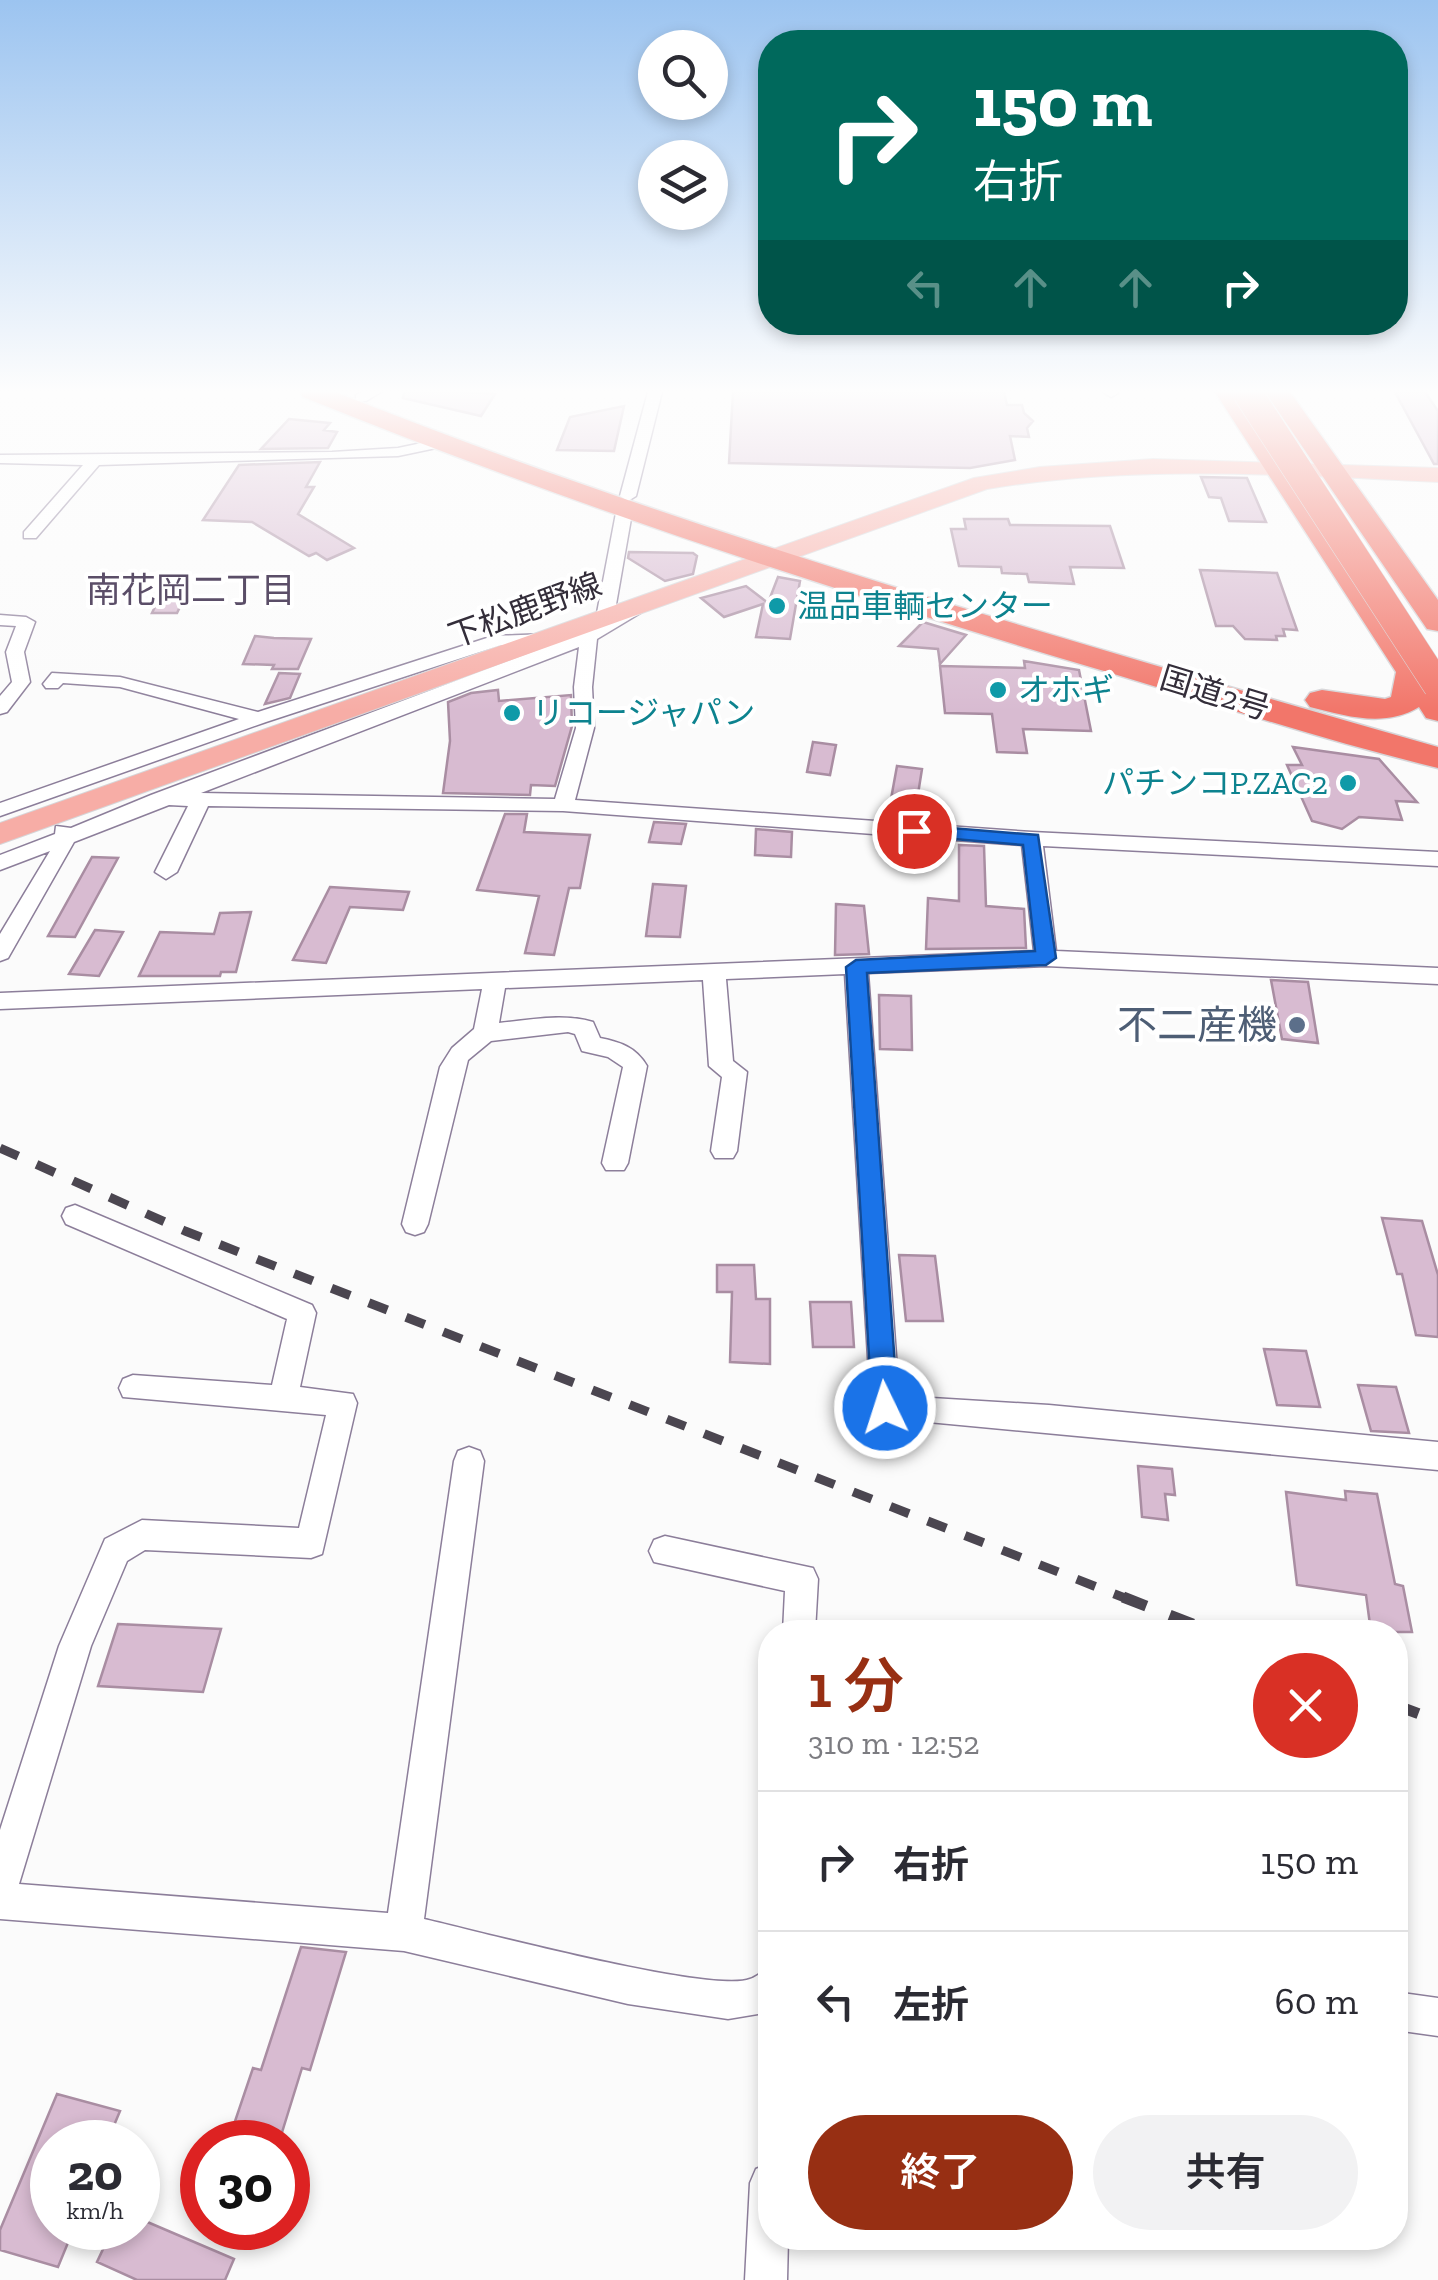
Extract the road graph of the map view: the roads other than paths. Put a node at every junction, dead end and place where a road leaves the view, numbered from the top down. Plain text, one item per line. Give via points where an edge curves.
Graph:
1 (62, 498) edge
2 (605, 498) edge
3 (610, 498) edge
4 (628, 498) edge
5 (938, 498) edge
6 (1297, 498) edge
7 (1314, 498) edge
8 (1352, 498) edge
9 (626, 505) junction
10 (30, 535) dead end
11 (778, 554) junction
12 (0, 620) edge
13 (1438, 622) edge
14 (597, 627) junction
15 (546, 639) junction
16 (1426, 677) edge
17 (52, 684) dead end
18 (1295, 694) junction
19 (0, 708) edge
20 (1438, 711) edge
21 (259, 718) junction
22 (1438, 738) edge
23 (1438, 758) edge
24 (0, 798) edge
25 (158, 799) junction
26 (201, 800) junction
27 (22, 803) junction
28 (563, 806) junction
29 (0, 810) edge
30 (64, 832) junction
31 (0, 834) edge
32 (1032, 840) junction
33 (1438, 859) edge
34 (0, 862) edge
35 (166, 872) dead end
36 (0, 953) edge
37 (1046, 958) junction
38 (856, 967) junction
39 (714, 972) junction
40 (1438, 976) edge
41 (496, 978) junction
42 (0, 1001) edge
43 (485, 1033) junction
44 (724, 1152) dead end
45 (615, 1163) dead end
46 (75, 1216) dead end
47 (415, 1224) dead end
48 (133, 1388) dead end
49 (284, 1397) junction
50 (1438, 1456) edge
51 (469, 1462) dead end
52 (665, 1551) dead end
53 (800, 1620) edge
54 (0, 1886) edge
55 (0, 1901) edge
56 (404, 1933) junction
57 (758, 1997) edge
58 (1408, 2012) edge
59 (1438, 2018) edge
60 (767, 2250) edge
61 (766, 2280) edge

1 - 10 street
2 - 9 highway, 国道2号
3 - 9 highway, 国道2号
4 - 9 street
5 - 11 main road, 下松鹿野線
6 - 16 highway
7 - 16 highway, bridge
8 - 13 highway
9 - 11 highway, 国道2号
9 - 14 street
11 - 14 main road, 下松鹿野線
11 - 18 highway, 国道2号
11 - 23 highway, 国道2号
12 - 19 street via 26,622 14,652 21,682
14 - 15 main road, 下松鹿野線
14 - 25 street
14 - 28 street via 583,687 585,728
15 - 21 street via 500,640
15 - 31 main road, 下松鹿野線
16 - 18 highway via 1392,709
16 - 20 highway
17 - 21 street via 58,677 120,682
18 - 22 highway, 国道2号
21 - 27 street via 48,800
24 - 27 street
25 - 26 street
25 - 30 street
26 - 28 street
26 - 35 street
27 - 29 street
28 - 32 street
30 - 34 street
30 - 36 street
32 - 33 street
32 - 37 street
37 - 38 street
37 - 40 street
38 - 39 street
38 - 50 street via 885,1408
39 - 41 street
39 - 44 street via 721,1066 734,1072
41 - 42 street
41 - 43 street
43 - 45 street via 568,1024 585,1028 590,1045 628,1056 635,1066
43 - 47 street via 452,1067
46 - 49 street via 302,1313
48 - 49 street
49 - 54 street via 343,1403 311,1544 142,1536 116,1550 75,1646
51 - 56 street
52 - 53 street via 802,1579
55 - 56 street
56 - 57 street via 628,1985 728,2000
58 - 59 street
60 - 61 street

